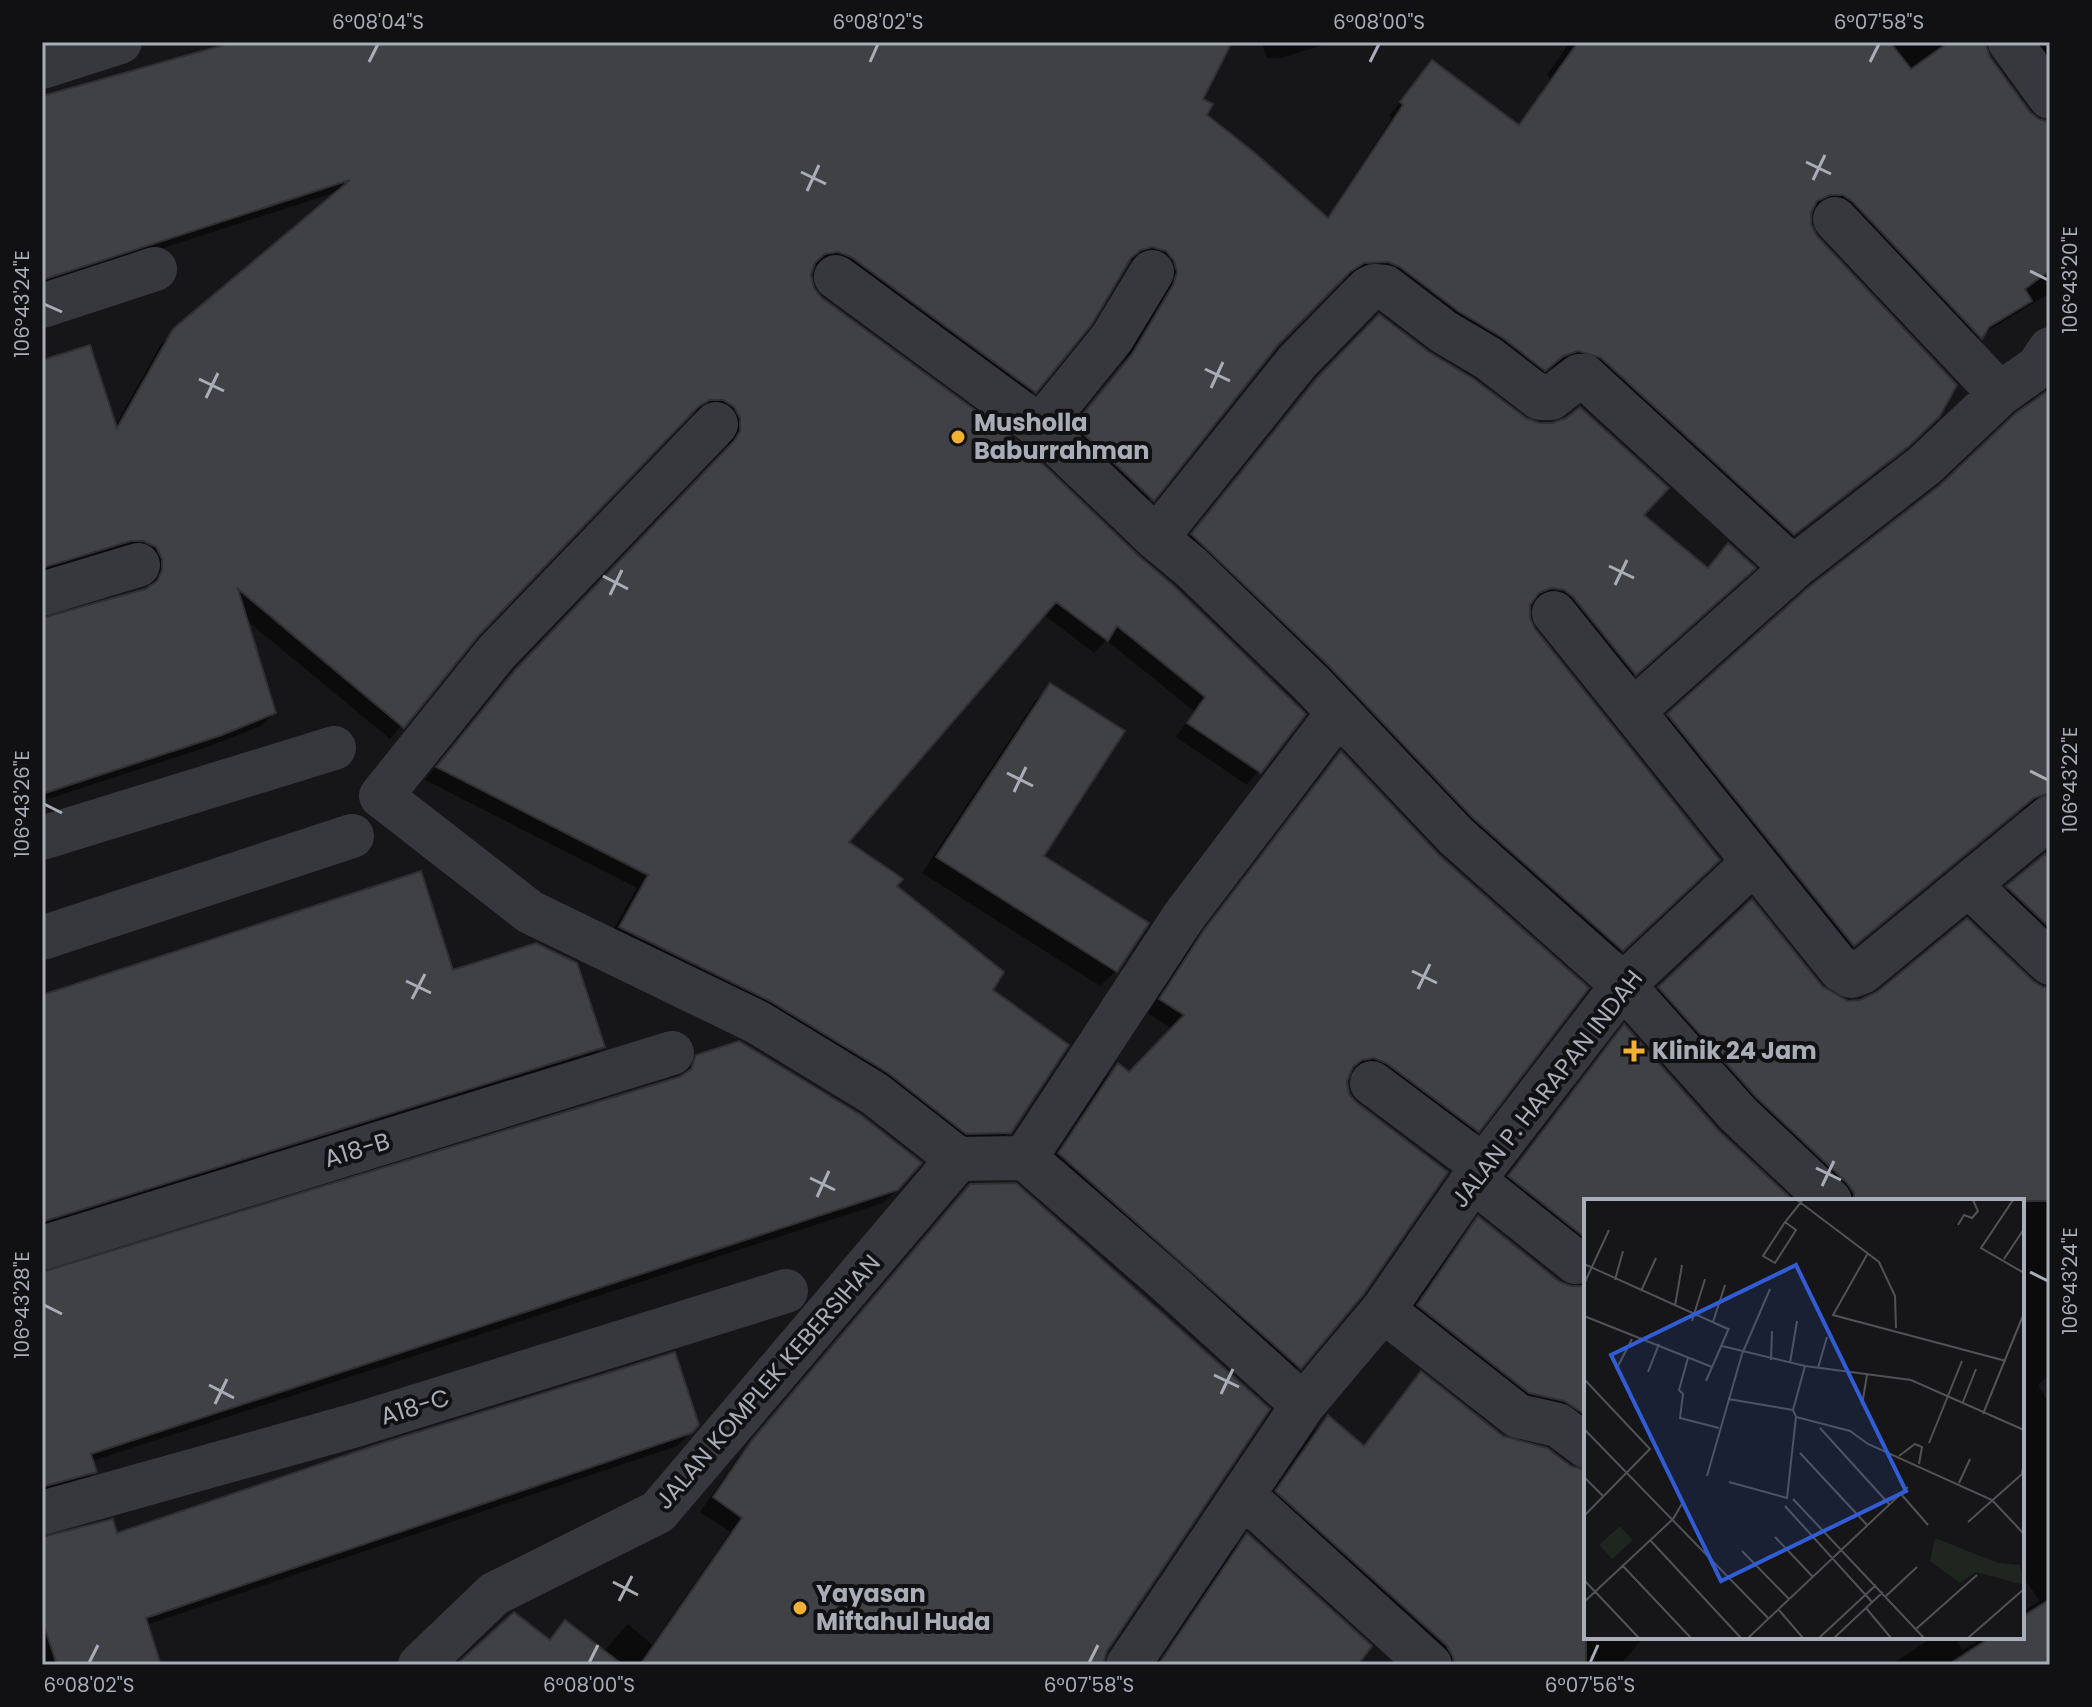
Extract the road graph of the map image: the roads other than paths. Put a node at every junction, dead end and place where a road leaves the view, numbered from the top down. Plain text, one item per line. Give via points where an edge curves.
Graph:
1 (120, 42) edge
2 (2010, 42) edge
3 (42, 67) edge
4 (2050, 97) edge
5 (1835, 219) dead end
6 (155, 269) dead end
7 (1152, 272) dead end
8 (836, 277) dead end
9 (42, 306) edge
10 (2050, 349) edge
11 (2000, 394) junction
12 (716, 424) dead end
13 (1040, 427) junction
14 (1156, 538) junction
15 (138, 565) dead end
16 (1793, 568) junction
17 (42, 594) edge
18 (1554, 613) dead end
19 (1633, 711) junction
20 (1339, 712) junction
21 (334, 748) dead end
22 (2050, 817) edge
23 (352, 836) dead end
24 (42, 838) edge
25 (1753, 863) junction
26 (1969, 885) junction
27 (42, 938) edge
28 (2050, 963) edge
29 (1623, 985) junction
30 (672, 1053) dead end
31 (1372, 1083) dead end
32 (1025, 1158) junction
33 (958, 1159) junction
34 (1479, 1174) junction
35 (1828, 1199) edge
36 (42, 1248) edge
37 (1584, 1260) edge
38 (786, 1291) dead end
39 (1383, 1310) junction
40 (1303, 1405) junction
41 (1584, 1444) edge
42 (1243, 1495) junction
43 (42, 1513) edge
44 (420, 1665) edge
45 (1128, 1665) edge
46 (1430, 1665) edge

1 - 3 street
2 - 4 street
5 - 11 street
6 - 9 street
7 - 13 street via 1112,338
8 - 13 street
10 - 11 street via 2038,367
11 - 16 street via 1925,465
12 - 33 street via 496,653 381,796 530,912 757,1022 875,1094
13 - 14 street
14 - 16 street via 1297,362 1374,286 1385,287 1540,398 1551,398 1584,376
14 - 20 street
15 - 17 street
16 - 19 street
18 - 19 street
19 - 25 street
20 - 29 street via 1456,836
20 - 32 street via 1184,916
21 - 24 street
22 - 26 street
23 - 27 street
25 - 26 street via 1841,970 1865,978
25 - 29 street, JALAN P. HARAPAN INDAH
26 - 28 street
29 - 34 street, JALAN P. HARAPAN INDAH
29 - 35 street via 1738,1114
30 - 36 street, A18-B
31 - 34 street
32 - 33 street
32 - 40 street
33 - 44 street, JALAN KOMPLEK KEBERSIHAN via 658,1512 494,1594
34 - 37 street via 1576,1262
34 - 39 street, JALAN P. HARAPAN INDAH
38 - 43 street, A18-C via 356,1425
39 - 40 street, JALAN P. HARAPAN INDAH
39 - 41 street via 1518,1416 1558,1425
40 - 42 street, JALAN P. HARAPAN INDAH
42 - 45 street, JALAN P. HARAPAN INDAH
42 - 46 street

